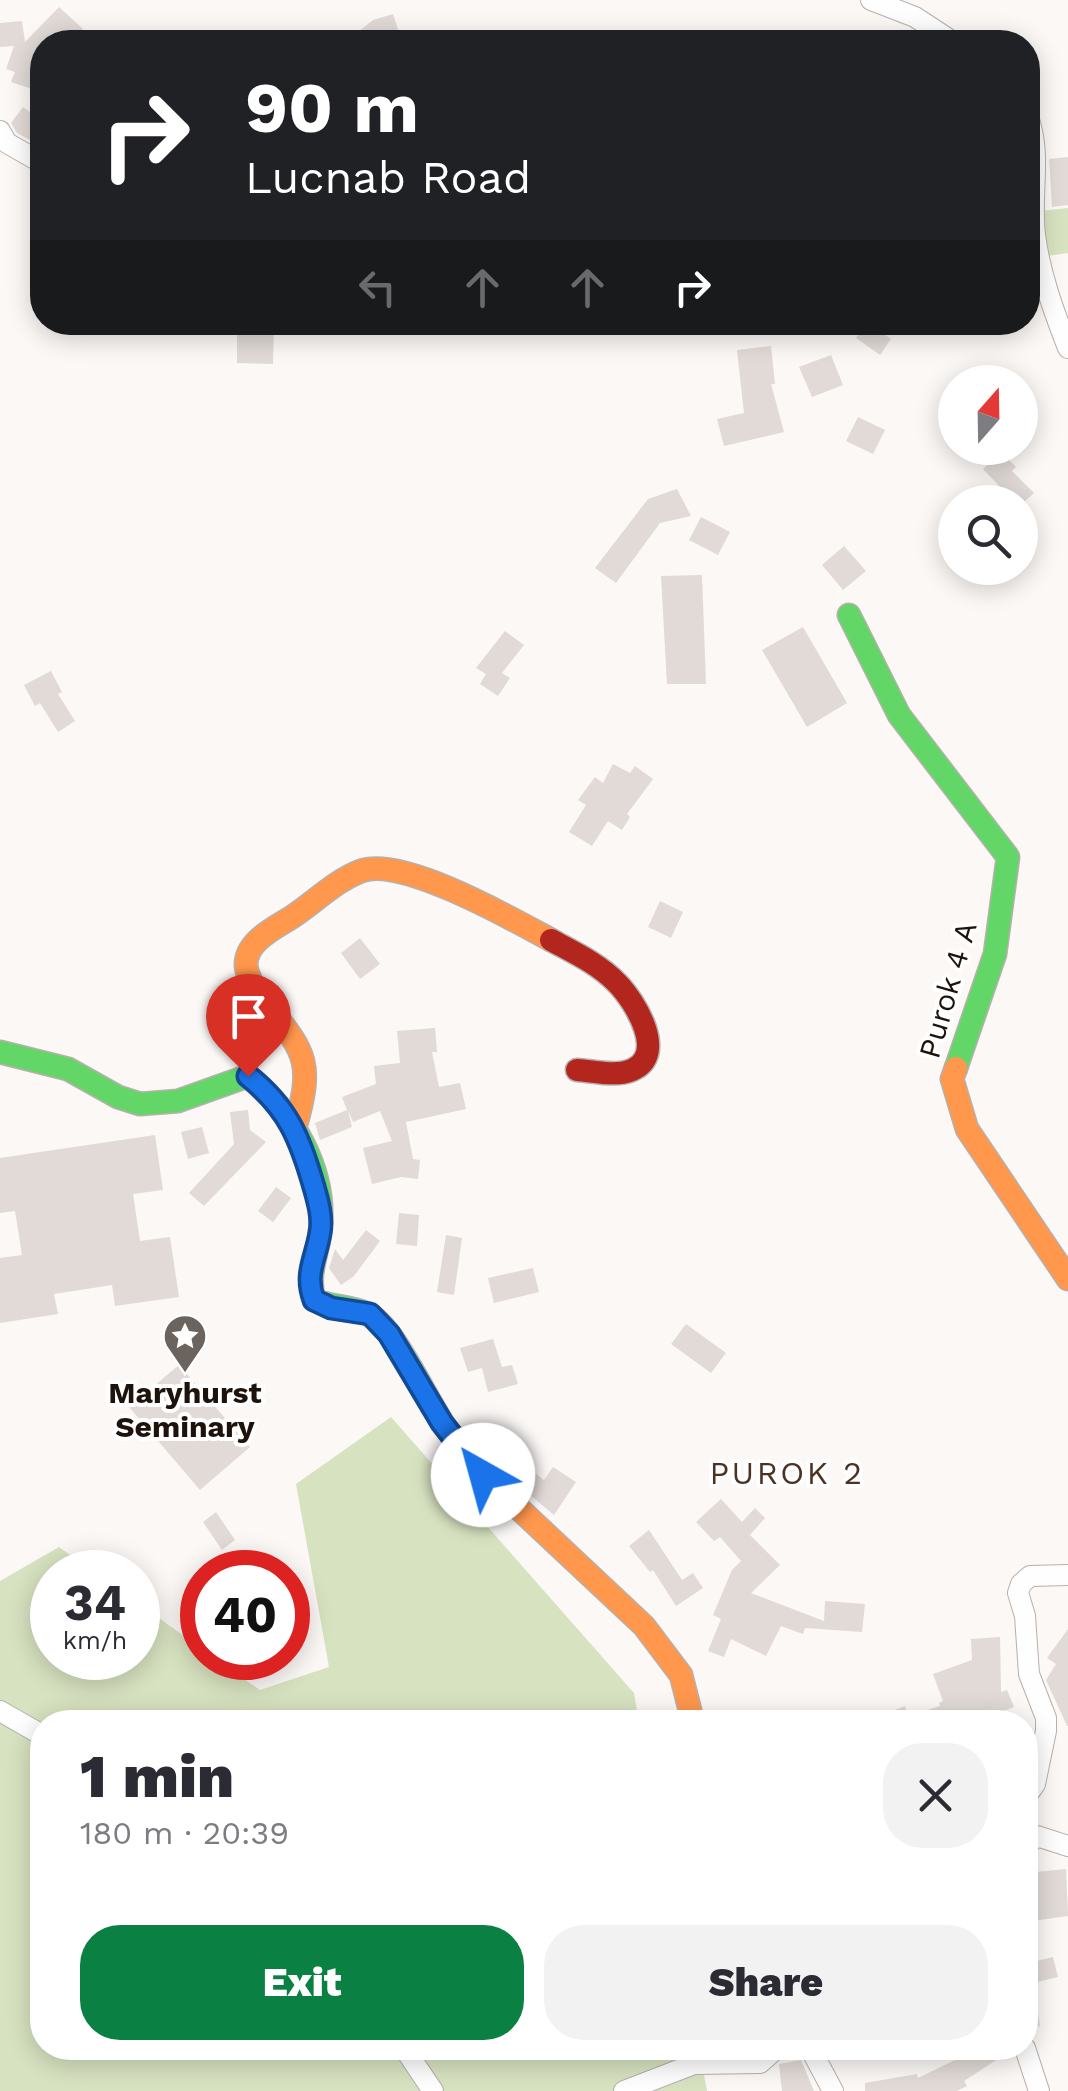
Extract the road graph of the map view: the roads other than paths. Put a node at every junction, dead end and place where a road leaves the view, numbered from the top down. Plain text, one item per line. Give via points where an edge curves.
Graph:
1 (871, 0) edge
2 (934, 30) edge
3 (0, 131) edge
4 (30, 156) edge
5 (1040, 258) edge
6 (1068, 348) edge
7 (849, 615) dead end
8 (0, 1052) edge
9 (577, 1070) dead end
10 (294, 1128) junction
11 (1068, 1279) edge
12 (1068, 1575) edge
13 (690, 1710) edge
14 (0, 1712) edge
15 (30, 1728) edge
16 (1038, 1773) edge
17 (1038, 1836) edge
18 (1068, 1846) edge
19 (412, 2060) edge
20 (763, 2060) edge
21 (816, 2060) edge
22 (1029, 2060) edge
23 (433, 2091) edge
24 (624, 2091) edge
25 (833, 2091) edge
26 (1039, 2091) edge

1 - 2 street
3 - 4 street
5 - 6 street
7 - 11 street, Purok 4 A via 888,698 1008,858 994,954 952,1078 966,1130
8 - 10 street via 72,1070 131,1104 188,1101 248,1076
9 - 10 street via 624,1072 643,1060 646,1026 616,981 587,959 414,873 382,867 326,892 247,955 262,1000 304,1054 306,1086
10 - 13 street via 319,1205 308,1284 314,1300 370,1314 389,1334 442,1423 483,1475 644,1626 682,1676
12 - 16 street via 1030,1576 1018,1593 1029,1674 1046,1718
14 - 15 street
17 - 18 street
19 - 23 street
20 - 24 street via 694,2064
21 - 25 street
22 - 26 street

